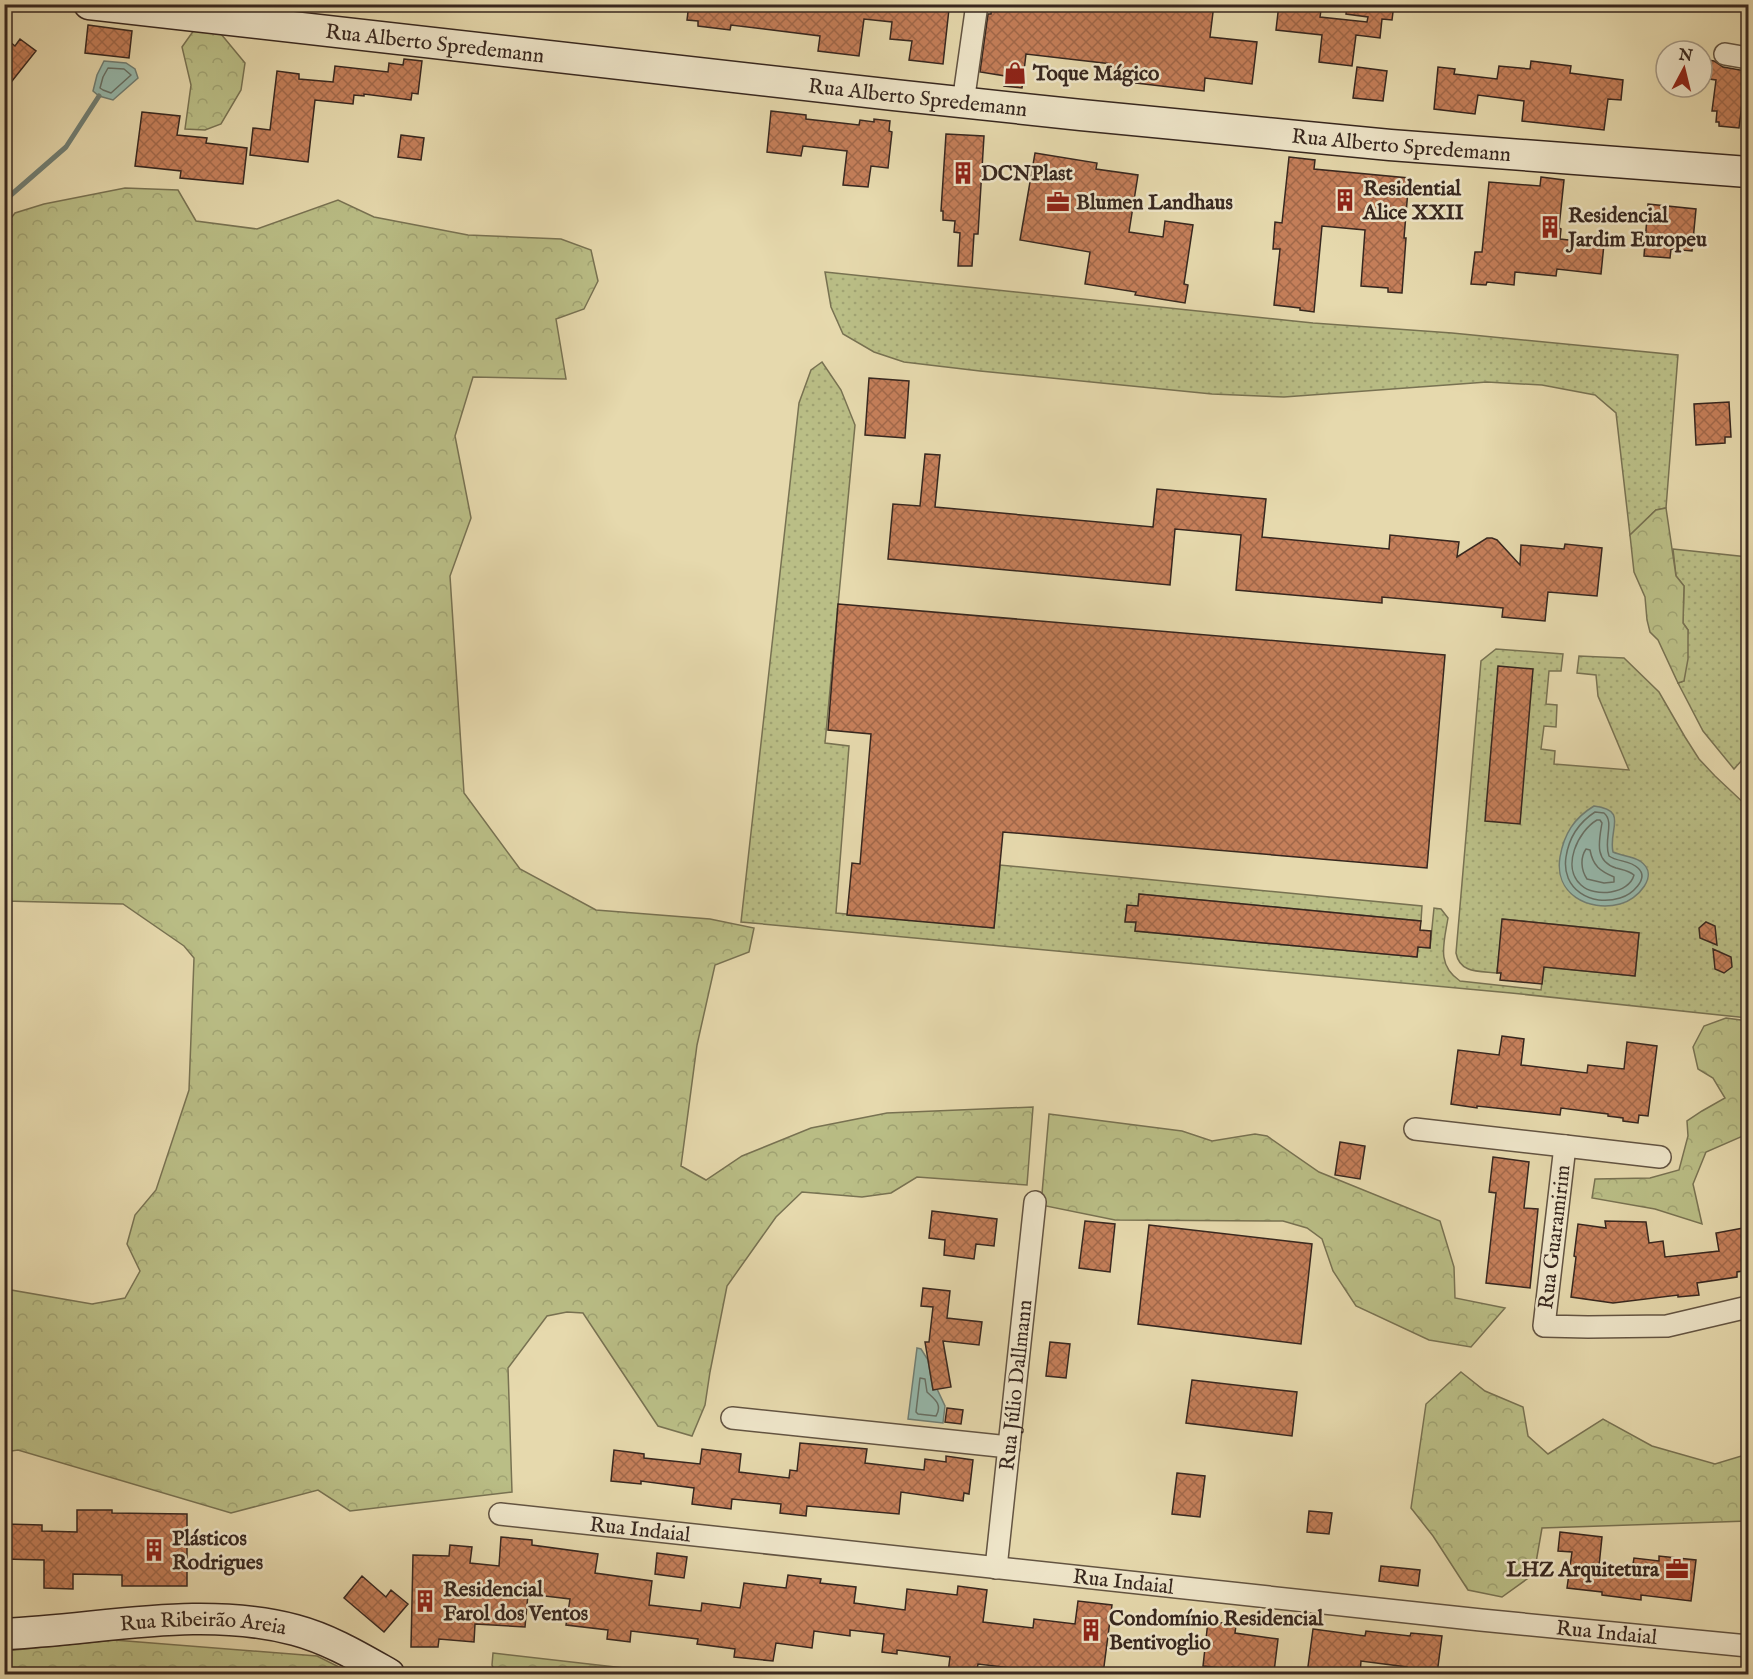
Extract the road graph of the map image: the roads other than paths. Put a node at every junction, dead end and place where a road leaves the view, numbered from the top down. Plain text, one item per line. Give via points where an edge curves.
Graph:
1 (89, 4) edge
2 (977, 4) edge
3 (150, 8) edge
4 (1725, 54) dead end
5 (1749, 58) edge
6 (963, 103) junction
7 (1749, 172) edge
8 (1415, 1129) dead end
9 (1565, 1146) junction
10 (1660, 1157) dead end
11 (1035, 1202) dead end
12 (1749, 1307) edge
13 (732, 1418) dead end
14 (1009, 1448) junction
15 (500, 1514) dead end
16 (996, 1568) junction
17 (4, 1634) edge
18 (1749, 1646) edge
19 (389, 1674) edge

1 - 3 street, Rua Alberto Spredemann
2 - 6 street
3 - 6 street, Rua Alberto Spredemann
4 - 5 street
6 - 7 street, Rua Alberto Spredemann via 1390,145
8 - 9 street
9 - 10 street, Rua Guaramirim
9 - 12 street, Rua Guaramirim via 1544,1326 1667,1326
11 - 14 street, Rua Júlio Dallmann
13 - 14 street
14 - 16 street, Rua Júlio Dallmann
15 - 16 street, Rua Indaial
16 - 18 street, Rua Indaial
17 - 19 street, Rua Ribeirão Areia via 192,1619 234,1621 295,1630 328,1641

